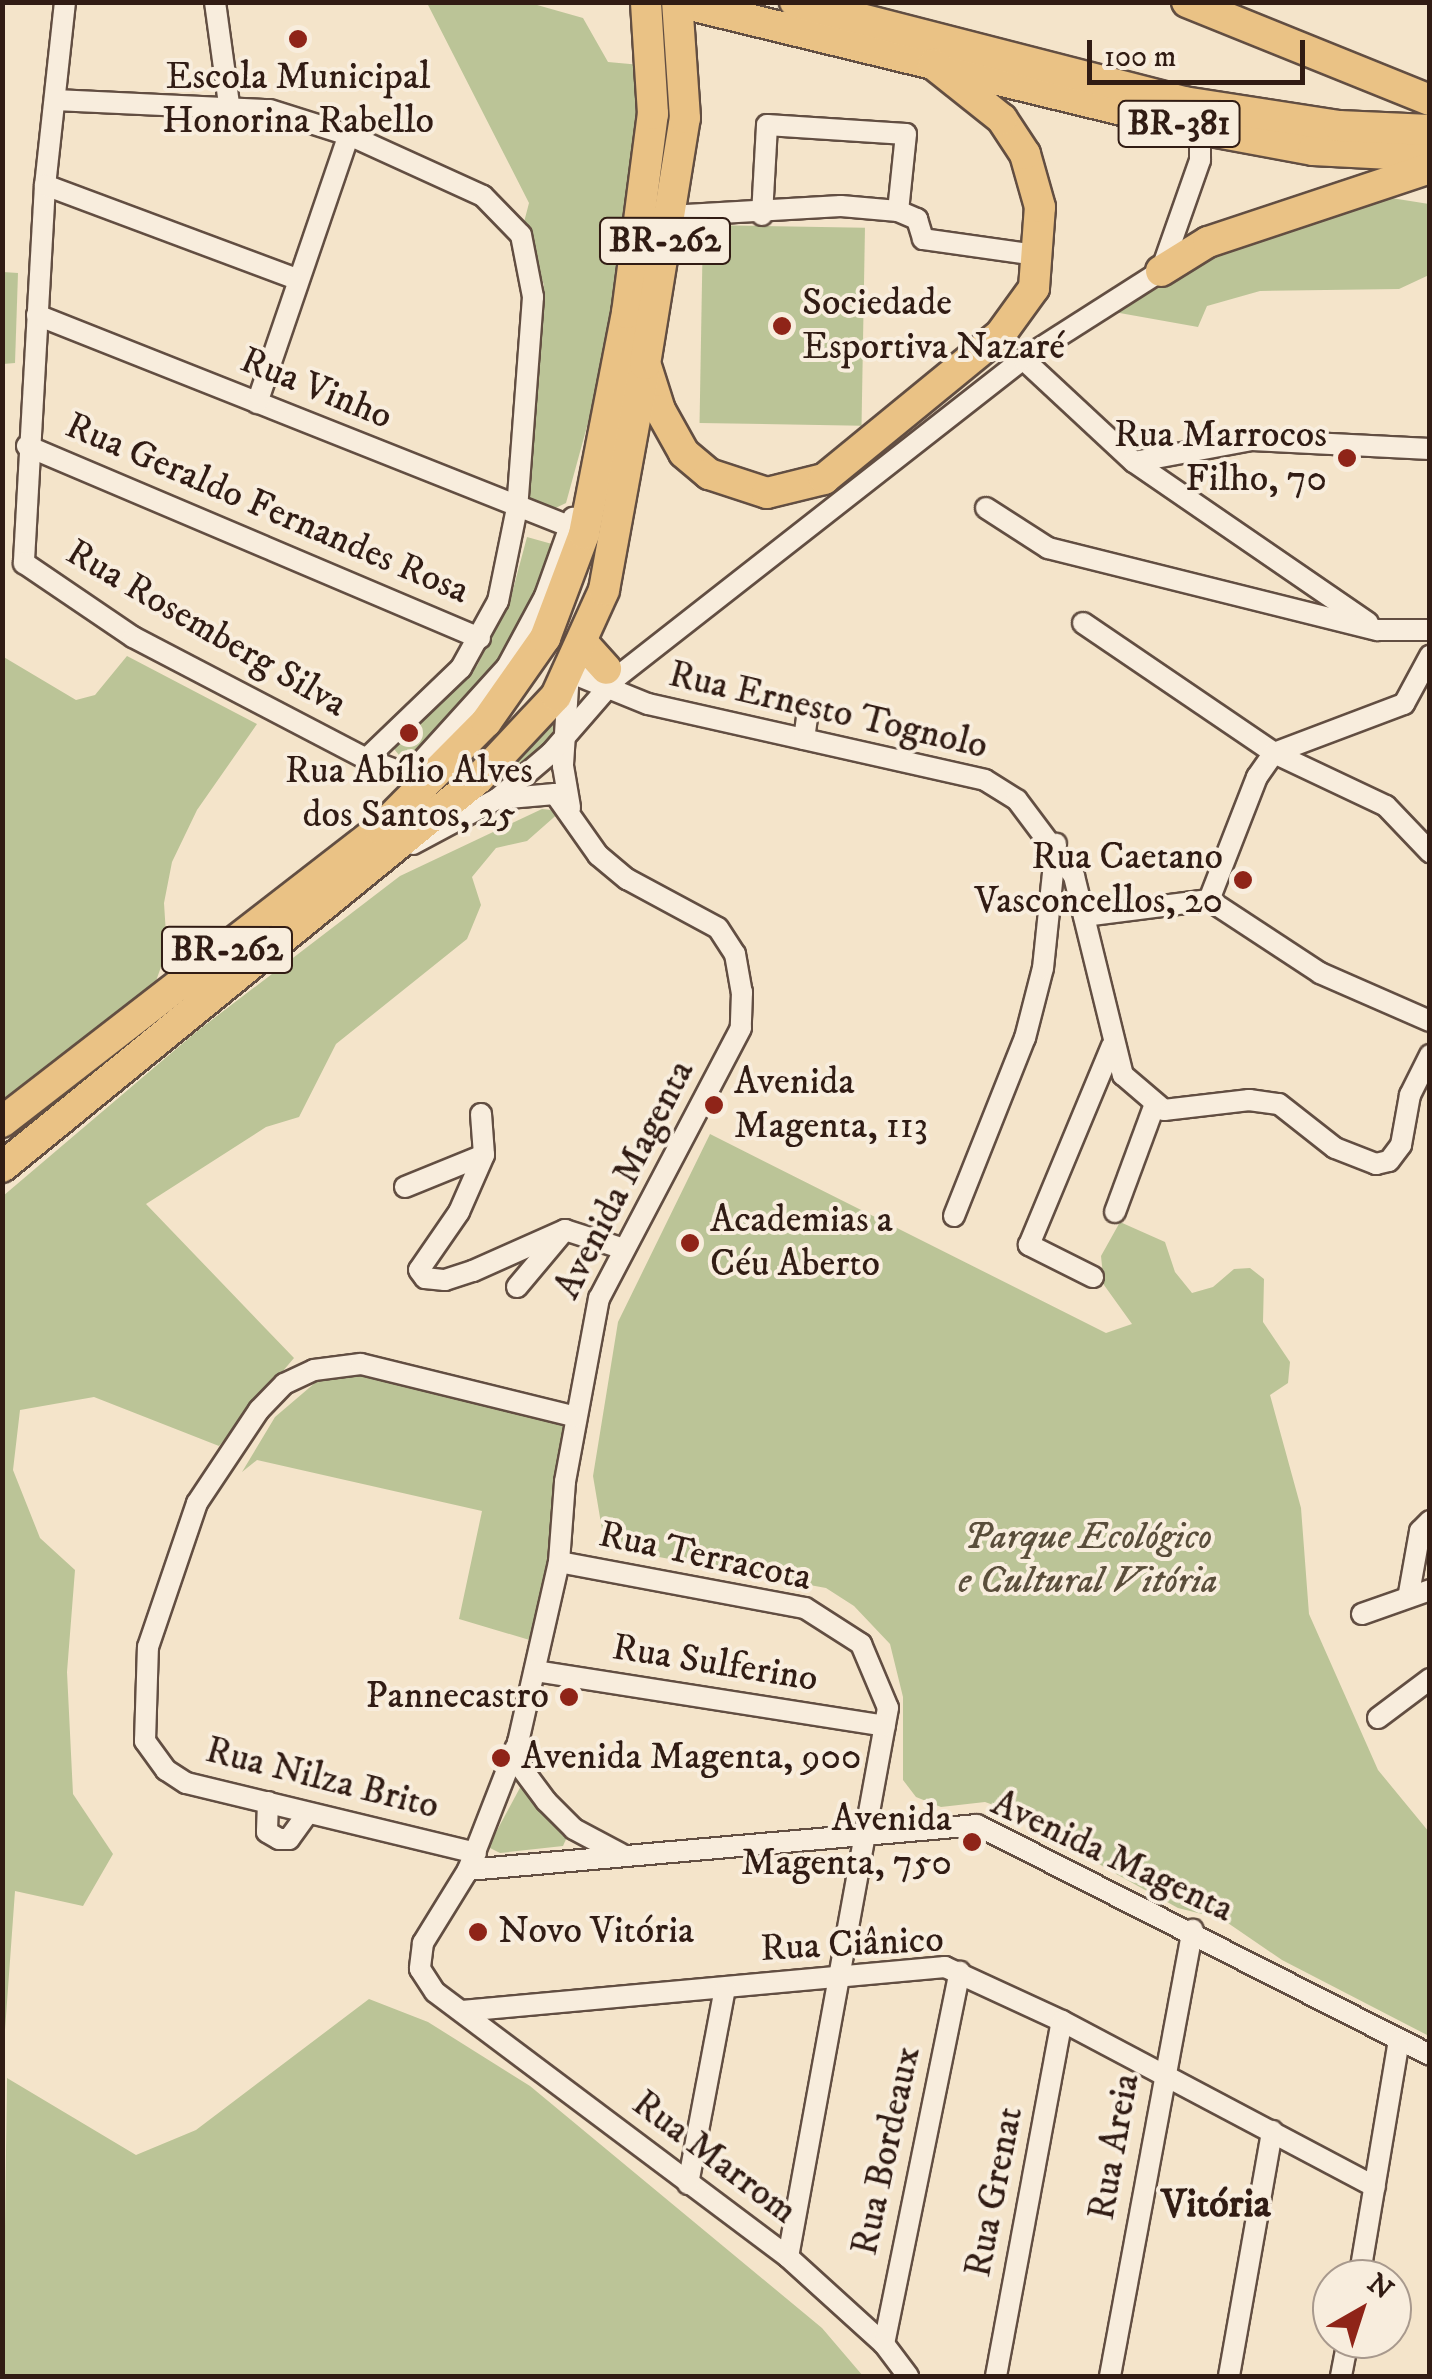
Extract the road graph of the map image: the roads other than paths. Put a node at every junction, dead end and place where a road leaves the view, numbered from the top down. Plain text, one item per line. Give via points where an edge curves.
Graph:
1 (65, 2) edge
2 (216, 2) edge
3 (646, 2) edge
4 (678, 2) edge
5 (794, 2) edge
6 (1187, 2) edge
7 (934, 64) junction
8 (55, 100) junction
9 (1430, 100) edge
10 (229, 104) junction
11 (1200, 129) junction
12 (1430, 130) edge
13 (349, 135) junction
14 (1430, 156) edge
15 (1430, 168) edge
16 (45, 185) junction
17 (898, 210) junction
18 (762, 215) junction
19 (669, 216) junction
20 (1036, 256) junction
21 (1161, 272) junction
22 (297, 279) junction
23 (36, 315) junction
24 (1022, 359) junction
25 (646, 364) junction
26 (257, 403) junction
27 (609, 422) junction
28 (26, 446) junction
29 (1430, 449) edge
30 (1134, 462) junction
31 (517, 508) junction
32 (986, 508) dead end
33 (570, 527) junction
34 (1084, 623) dead end
35 (1378, 630) junction
36 (1430, 630) edge
37 (480, 638) junction
38 (582, 642) junction
39 (1430, 656) edge
40 (569, 672) junction
41 (615, 674) junction
42 (808, 711) dead end
43 (567, 734) junction
44 (804, 739) junction
45 (1274, 753) junction
46 (366, 759) junction
47 (429, 775) junction
48 (497, 799) junction
49 (570, 807) junction
50 (1056, 844) junction
51 (1430, 852) edge
52 (384, 858) junction
53 (1208, 900) junction
54 (1084, 916) junction
55 (1430, 1020) edge
56 (1112, 1046) junction
57 (1430, 1055) edge
58 (1155, 1104) junction
59 (481, 1114) dead end
60 (2, 1122) edge
61 (484, 1155) junction
62 (2, 1167) edge
63 (405, 1188) dead end
64 (1115, 1212) dead end
65 (954, 1216) dead end
66 (565, 1230) junction
67 (624, 1249) junction
68 (1093, 1278) dead end
69 (516, 1286) dead end
70 (576, 1417) junction
71 (214, 1470) junction
72 (188, 1478) dead end
73 (1430, 1521) edge
74 (560, 1562) junction
75 (1419, 1592) edge
76 (1362, 1614) dead end
77 (535, 1671) junction
78 (1430, 1679) edge
79 (1378, 1718) dead end
80 (885, 1726) junction
81 (518, 1742) junction
82 (268, 1802) junction
83 (308, 1813) junction
84 (583, 1834) junction
85 (864, 1834) junction
86 (621, 1854) junction
87 (574, 1859) junction
88 (472, 1861) junction
89 (1193, 1930) junction
90 (960, 1972) junction
91 (841, 1976) junction
92 (725, 1989) junction
93 (462, 2011) junction
94 (1062, 2021) junction
95 (1399, 2040) junction
96 (1430, 2055) edge
97 (1162, 2076) junction
98 (1272, 2131) junction
99 (688, 2184) junction
100 (1375, 2188) junction
101 (788, 2257) junction
102 (1362, 2259) edge
103 (884, 2344) junction
104 (908, 2376) edge
105 (996, 2376) edge
106 (1110, 2376) edge
107 (1229, 2376) edge

1 - 8 street, Rua Rosemberg Silva
2 - 10 street
3 - 27 highway, BR-262 via 654,114
4 - 7 highway, BR-381
4 - 19 highway, BR-262 via 685,118
5 - 12 highway via 1184,102 1339,126
6 - 9 highway
7 - 11 highway, BR-381
7 - 20 highway via 968,86 1026,154 1040,207
8 - 10 street
8 - 16 street, Rua Rosemberg Silva
10 - 13 street
11 - 14 highway, BR-381 via 1313,150
11 - 21 street via 1200,160
13 - 22 street
13 - 31 street via 482,196 521,235 533,297
15 - 21 highway via 1208,242
16 - 22 street
16 - 23 street, Rua Rosemberg Silva
17 - 18 street via 840,206
17 - 18 street via 906,134 767,125
17 - 20 street via 916,219 924,239
18 - 19 street
19 - 25 highway, BR-262
20 - 25 highway via 1034,288 1000,335 824,479 798,487 767,493 708,474 684,452 660,410
21 - 24 street
22 - 26 street
23 - 26 street, Rua Vinho
23 - 28 street, Rua Rosemberg Silva
24 - 30 street
24 - 41 street
25 - 38 highway, BR-262 via 604,590
26 - 31 street, Rua Vinho
27 - 33 street
27 - 47 highway, BR-262 via 569,588 545,638
28 - 37 street, Rua Geraldo Fernandes Rosa
28 - 46 street, Rua Rosemberg Silva via 24,563 134,636
29 - 30 street via 1252,440
30 - 35 street
31 - 33 street, Rua Vinho
31 - 37 street via 498,601
32 - 35 street via 1048,548
33 - 47 street via 545,596 507,667
34 - 45 street
35 - 36 street
37 - 46 street via 424,710
38 - 40 highway, BR-262
38 - 41 highway
39 - 45 street via 1404,704
40 - 41 street, Rua Ernesto Tognolo
40 - 43 street, Avenida Magenta
40 - 47 highway via 549,668 509,715
40 - 52 highway, BR-262 via 519,740
41 - 43 street
41 - 44 street, Rua Ernesto Tognolo
42 - 44 street
43 - 48 street
43 - 49 street, Avenida Magenta
44 - 50 street, Rua Ernesto Tognolo via 985,780 1017,800
45 - 51 street via 1386,806
45 - 53 street via 1256,777
46 - 47 street, Rua Rosemberg Silva
47 - 60 highway, BR-262 via 336,864
48 - 49 street via 542,792
48 - 52 street
49 - 67 street, Avenida Magenta via 598,855 627,879 718,928 735,954 742,992 740,1028
50 - 54 street, Rua Ernesto Tognolo via 1074,876
50 - 65 street via 1043,968 1025,1038
52 - 62 highway, BR-262
53 - 54 street
53 - 55 street via 1320,973
54 - 56 street, Rua Ernesto Tognolo
56 - 58 street, Rua Ernesto Tognolo via 1123,1075
56 - 68 street via 1030,1245
57 - 58 street via 1410,1095 1401,1145 1389,1161 1376,1164 1335,1148 1278,1104 1249,1100 1192,1110
58 - 64 street
59 - 61 street
61 - 63 street
61 - 66 street via 459,1212 419,1270 425,1278 472,1271
66 - 67 street
66 - 69 street
67 - 70 street, Avenida Magenta via 589,1332
70 - 71 street, Rua Nilza Brito via 361,1364 314,1370 284,1384
70 - 74 street, Avenida Magenta
71 - 72 street
71 - 82 street, Rua Nilza Brito via 165,1584 148,1647 145,1741 166,1770 186,1783
73 - 75 street via 1420,1531
74 - 77 street, Avenida Magenta
74 - 80 street, Rua Terracota via 804,1608 861,1644 888,1708
75 - 76 street
77 - 80 street, Rua Sulferino
77 - 81 street, Avenida Magenta
78 - 79 street
80 - 85 street, Rua Terracota
81 - 84 street via 520,1766
81 - 88 street, Avenida Magenta
82 - 83 street, Rua Nilza Brito
82 - 83 street via 267,1832 279,1840 289,1838
83 - 88 street, Rua Nilza Brito
84 - 86 street
84 - 87 street
85 - 86 street, Avenida Magenta
85 - 89 street, Avenida Magenta via 977,1825
85 - 91 street, Rua Terracota
86 - 87 street, Avenida Magenta
87 - 88 street, Avenida Magenta
88 - 93 street, Rua Marrom via 424,1943 420,1969 435,1992
89 - 95 street, Avenida Magenta
89 - 97 street, Rua Areia
90 - 91 street, Rua Ciânico via 945,1967
90 - 94 street, Rua Ciânico
90 - 103 street, Rua Bordeaux
91 - 92 street, Rua Ciânico
91 - 101 street, Rua Terracota
92 - 93 street, Rua Ciânico
92 - 99 street
93 - 99 street, Rua Marrom
94 - 97 street, Rua Ciânico
94 - 105 street, Rua Grenat
95 - 96 street, Avenida Magenta
95 - 100 street
97 - 98 street, Rua Ciânico
97 - 106 street, Rua Areia
98 - 100 street, Rua Ciânico
98 - 107 street
99 - 101 street, Rua Marrom
100 - 102 street
101 - 103 street, Rua Marrom
103 - 104 street, Rua Marrom

